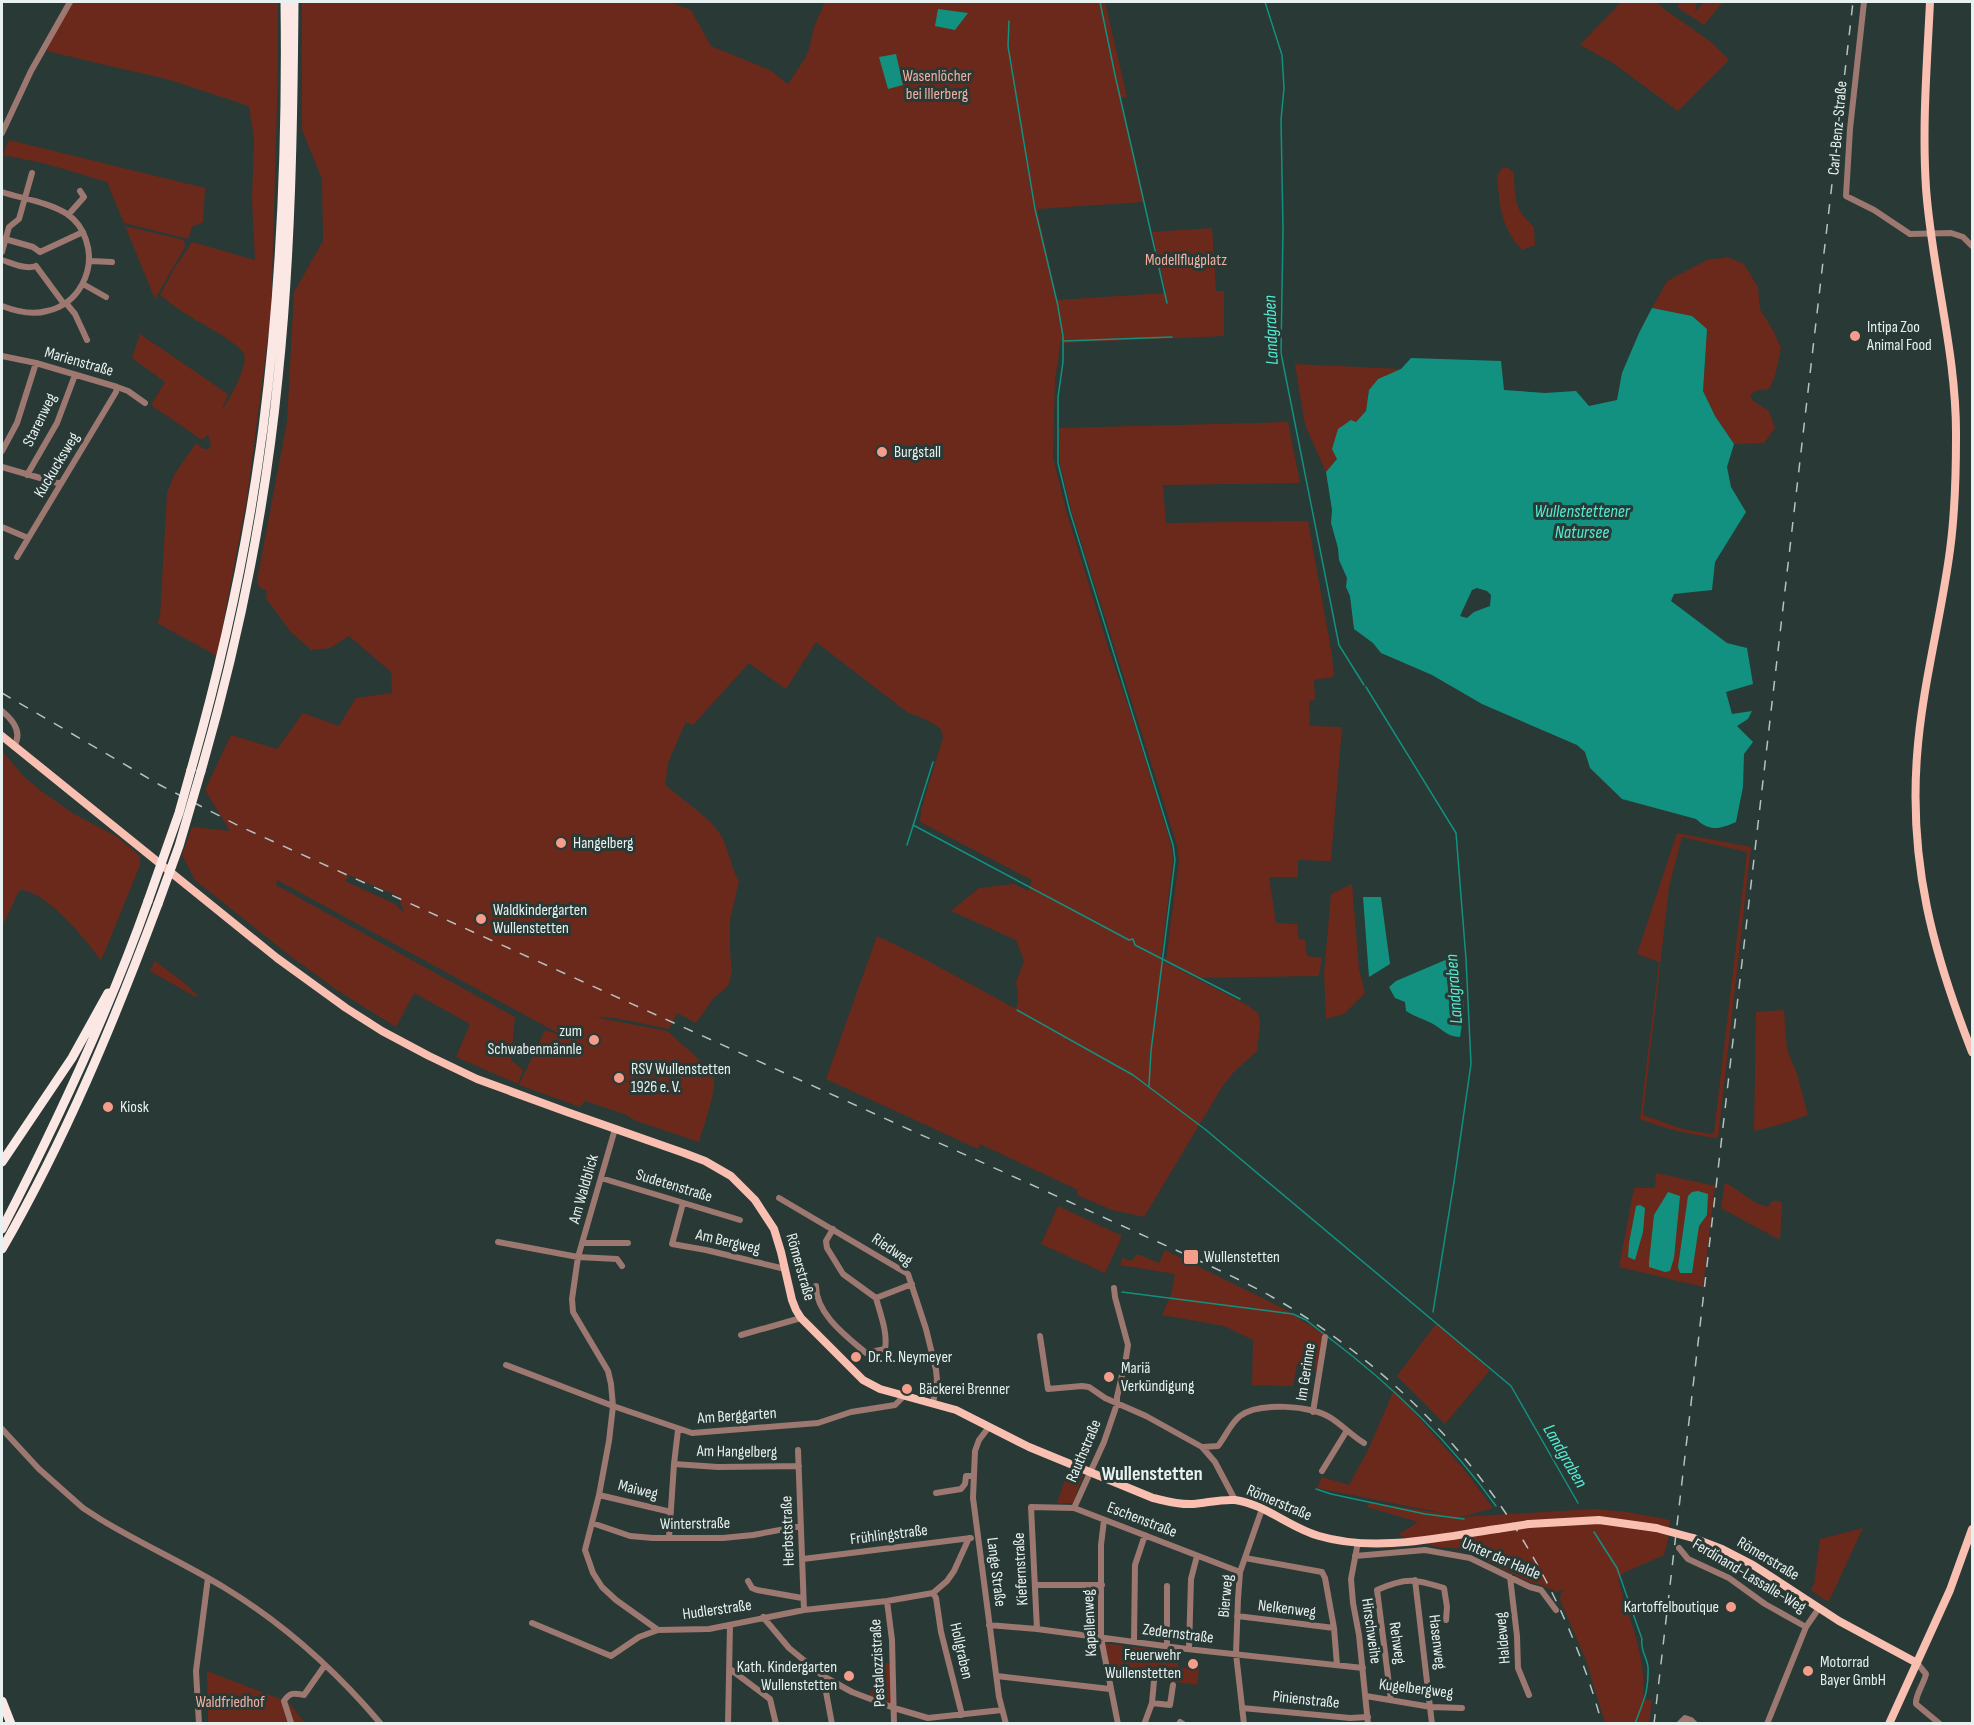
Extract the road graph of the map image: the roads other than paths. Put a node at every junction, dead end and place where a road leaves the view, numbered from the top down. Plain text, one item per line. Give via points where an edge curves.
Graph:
1 (70, 2) edge
2 (285, 2) edge
3 (294, 2) edge
4 (1864, 2) edge
5 (1930, 2) edge
6 (2, 133) edge
7 (32, 173) dead end
8 (2, 192) edge
9 (82, 194) dead end
10 (24, 199) junction
11 (68, 215) junction
12 (83, 232) junction
13 (1932, 234) junction
14 (5, 239) junction
15 (1972, 246) edge
16 (2, 252) edge
17 (40, 252) junction
18 (2, 260) edge
19 (90, 261) junction
20 (112, 262) dead end
21 (36, 266) junction
22 (82, 284) junction
23 (105, 297) dead end
24 (65, 303) junction
25 (2, 306) edge
26 (87, 340) dead end
27 (2, 356) edge
28 (36, 363) junction
29 (75, 375) junction
30 (117, 387) junction
31 (145, 403) dead end
32 (2, 451) edge
33 (2, 467) edge
34 (27, 475) junction
35 (61, 484) junction
36 (258, 492) junction
37 (2, 526) edge
38 (28, 538) junction
39 (17, 557) dead end
40 (2, 711) edge
41 (2, 736) edge
42 (14, 746) junction
43 (196, 770) junction
44 (133, 942) junction
45 (1972, 1052) edge
46 (615, 1129) junction
47 (2, 1162) edge
48 (601, 1178) junction
49 (779, 1198) dead end
50 (683, 1203) junction
51 (18, 1220) junction
52 (740, 1220) dead end
53 (2, 1229) edge
54 (833, 1229) junction
55 (498, 1242) dead end
56 (582, 1243) junction
57 (628, 1243) dead end
58 (2, 1249) edge
59 (578, 1257) junction
60 (2, 1260) edge
61 (622, 1266) dead end
62 (785, 1269) junction
63 (912, 1284) junction
64 (816, 1286) dead end
65 (1114, 1288) dead end
66 (876, 1298) junction
67 (801, 1318) junction
68 (741, 1335) dead end
69 (1040, 1336) dead end
70 (1325, 1337) dead end
71 (506, 1365) dead end
72 (904, 1396) junction
73 (933, 1403) junction
74 (1117, 1404) junction
75 (613, 1406) junction
76 (1313, 1412) junction
77 (989, 1426) junction
78 (2, 1429) edge
79 (678, 1430) junction
80 (1346, 1432) junction
81 (1364, 1443) dead end
82 (1202, 1447) junction
83 (798, 1450) dead end
84 (674, 1464) junction
85 (799, 1466) junction
86 (1322, 1471) dead end
87 (1091, 1472) junction
88 (973, 1476) junction
89 (936, 1493) dead end
90 (599, 1495) junction
91 (1234, 1500) junction
92 (1031, 1507) joint
93 (1074, 1508) junction
94 (1262, 1509) junction
95 (671, 1512) junction
96 (1104, 1520) junction
97 (592, 1523) junction
98 (801, 1526) junction
99 (1972, 1529) edge
100 (1145, 1535) junction
101 (978, 1536) junction
102 (669, 1538) junction
103 (969, 1538) junction
104 (1358, 1542) junction
105 (1679, 1548) dead end
106 (1197, 1556) junction
107 (1355, 1556) junction
108 (1245, 1558) junction
109 (802, 1559) junction
110 (1240, 1572) junction
111 (1510, 1577) junction
112 (208, 1578) junction
113 (1415, 1580) junction
114 (748, 1581) dead end
115 (1035, 1585) junction
116 (1102, 1585) junction
117 (1167, 1586) dead end
118 (933, 1593) junction
119 (802, 1598) junction
120 (887, 1601) junction
121 (1819, 1608) junction
122 (804, 1610) junction
123 (1556, 1610) dead end
124 (1236, 1616) junction
125 (764, 1617) junction
126 (1446, 1620) dead end
127 (532, 1623) dead end
128 (730, 1625) junction
129 (989, 1625) junction
130 (1806, 1627) junction
131 (1334, 1628) junction
132 (1037, 1629) junction
133 (658, 1630) junction
134 (1101, 1638) junction
135 (1134, 1642) junction
136 (1926, 1644) junction
137 (1167, 1647) junction
138 (1190, 1649) junction
139 (1895, 1652) junction
140 (1236, 1654) junction
141 (1917, 1663) junction
142 (325, 1665) junction
143 (1337, 1665) junction
144 (1363, 1668) junction
145 (730, 1669) junction
146 (823, 1676) junction
147 (997, 1676) junction
148 (1154, 1681) dead end
149 (1173, 1685) dead end
150 (1110, 1689) junction
151 (1529, 1695) dead end
152 (1366, 1696) junction
153 (1391, 1700) junction
154 (2, 1701) edge
155 (1152, 1703) junction
156 (1431, 1707) junction
157 (894, 1708) junction
158 (1242, 1708) junction
159 (1462, 1708) dead end
160 (1002, 1710) junction
161 (962, 1715) junction
162 (1368, 1720) edge
163 (929, 1721) edge
164 (291, 1723) edge
165 (1146, 1723) edge
166 (11, 1724) edge
167 (199, 1724) edge
168 (381, 1724) edge
169 (728, 1724) edge
170 (776, 1724) edge
171 (832, 1724) edge
172 (894, 1724) edge
173 (1006, 1724) edge
174 (1118, 1724) edge
175 (1244, 1724) edge
176 (1432, 1724) edge
177 (1678, 1724) edge
178 (1695, 1724) edge
179 (1767, 1724) edge
180 (1889, 1724) edge
181 (1940, 1724) edge

1 - 6 street
2 - 36 highway via 279,265
3 - 36 highway via 288,266 278,381
4 - 13 street, Carl-Benz-Straße via 1846,196 1910,234
5 - 13 main road via 1924,128
7 - 10 street
8 - 10 street
9 - 11 street
10 - 11 street
10 - 14 street via 19,219 9,227
11 - 12 street
12 - 17 street
12 - 19 street
13 - 15 street via 1951,233
13 - 45 main road via 1952,377 1955,496 1917,755 1916,819 1920,873 1933,940
14 - 16 street
14 - 17 street
17 - 21 street
18 - 21 street
19 - 20 street
19 - 22 street
21 - 24 street
22 - 23 street
22 - 24 street
24 - 25 street via 45,312
24 - 26 street
27 - 28 street, Marienstraße
28 - 29 street, Marienstraße
28 - 32 street via 17,423
29 - 30 street, Marienstraße
29 - 34 street, Starenweg via 57,423
30 - 31 street, Marienstraße
30 - 35 street, Kuckucksweg
33 - 34 street
34 - 35 street
35 - 38 street, Kuckucksweg
36 - 43 highway
37 - 38 street
38 - 39 street, Kuckucksweg
40 - 42 street via 14,723
41 - 42 main road, Römerstraße
42 - 46 main road, Römerstraße via 277,958 382,1031 477,1079
43 - 44 highway, bridge
43 - 51 highway, bridge via 179,846 115,1014
44 - 47 highway via 83,1039
44 - 53 highway via 77,1079
46 - 48 street, Am Waldblick
46 - 62 main road, Römerstraße via 705,1161 731,1176 765,1213 774,1229
48 - 50 street, Sudetenstraße
48 - 56 street, Am Waldblick
49 - 54 street, Riedweg
50 - 52 street, Sudetenstraße
50 - 62 street, Am Bergweg via 672,1244
51 - 58 highway
51 - 60 highway
54 - 63 street, Riedweg via 901,1268
54 - 66 street via 826,1241 827,1248 843,1274
55 - 59 street
56 - 57 street
56 - 59 street, Am Waldblick
59 - 61 street via 617,1259
59 - 75 street, Am Waldblick via 573,1312 608,1371
62 - 67 main road, Römerstraße
63 - 66 street
63 - 73 street, Riedweg via 936,1370
64 - 66 street via 816,1299 828,1317 867,1353 885,1349 886,1344
65 - 74 street, Rauthstraße via 1128,1346
67 - 68 street
67 - 72 main road, Römerstraße via 862,1380
69 - 74 street via 1048,1389 1089,1387
70 - 76 street, Im Gerinne
71 - 75 street, Am Berggarten
72 - 73 main road, Römerstraße
72 - 79 street, Am Berggarten via 895,1405 850,1412 818,1423 710,1433
73 - 77 main road, Römerstraße
74 - 82 street
74 - 87 street, Rauthstraße
75 - 79 street, Am Berggarten
75 - 90 street
76 - 80 street, Im Gerinne via 1330,1417
76 - 82 street, Im Gerinne via 1282,1407 1252,1410 1234,1422 1218,1446
77 - 87 main road, Römerstraße
77 - 88 street, Lange Straße via 976,1447
78 - 112 street via 83,1508
79 - 84 street
80 - 81 street, Im Gerinne
80 - 86 street
82 - 91 street via 1215,1462
83 - 85 street, Herbststraße
84 - 85 street, Am Hangelberg
84 - 95 street
85 - 98 street, Herbststraße
87 - 91 main road, Römerstraße via 1172,1503
87 - 93 street, Rauthstraße
88 - 89 street via 966,1476 961,1489
88 - 101 street, Lange Straße
90 - 95 street, Maiweg
90 - 97 street
91 - 94 main road, Römerstraße
92 - 93 street, Eschenstraße
92 - 115 street, Kiefernstraße
93 - 96 street, Eschenstraße
94 - 104 main road, Römerstraße via 1319,1536
94 - 108 street, Bierweg
95 - 102 street
96 - 100 street, Eschenstraße
96 - 116 street, Kapellenweg
97 - 102 street, Winterstraße via 630,1536
97 - 133 street via 585,1550 593,1574 616,1600
98 - 102 street, Winterstraße via 723,1538
98 - 109 street, Herbststraße
99 - 136 main road
100 - 106 street, Eschenstraße
100 - 135 street via 1135,1565
101 - 103 street, Frühlingstraße
101 - 129 street, Lange Straße
103 - 109 street, Frühlingstraße
103 - 118 street via 954,1571
104 - 107 street, Hirschweihe
104 - 121 main road, Römerstraße, bridge via 1396,1542 1528,1524 1599,1520 1656,1528 1693,1538 1753,1565
105 - 130 street, Ferdinand-Lassalle-Weg via 1688,1558 1729,1578
106 - 110 street, Eschenstraße
106 - 138 street via 1191,1579
107 - 111 street, Unter der Halde via 1444,1552 1470,1558
107 - 144 street, Hirschweihe via 1351,1579
108 - 110 street, Bierweg
108 - 131 street via 1322,1572
109 - 119 street, Herbststraße
110 - 124 street, Bierweg
111 - 123 street, Unter der Halde via 1541,1590
111 - 151 street, Haldeweg via 1518,1668
112 - 142 street via 268,1616
112 - 167 street via 196,1671
113 - 126 street via 1444,1588
113 - 153 street, Rehweg via 1395,1581 1377,1590
113 - 156 street, Hasenweg
114 - 119 street via 757,1590
115 - 116 street
115 - 132 street, Kiefernstraße
116 - 134 street, Kapellenweg
117 - 137 street
118 - 120 street, Hudlerstraße
118 - 161 street, Hollgraben
119 - 122 street, Herbststraße
120 - 122 street, Hudlerstraße
120 - 157 street, Pestalozzistraße
121 - 130 street
121 - 139 main road, Römerstraße
122 - 125 street, Hudlerstraße
124 - 131 street, Nelkenweg
124 - 140 street, Bierweg
125 - 128 street, Hudlerstraße
125 - 146 street via 789,1648
127 - 133 street via 611,1656 639,1637
128 - 133 street, Hudlerstraße
128 - 145 street
129 - 132 street, Zedernstraße
129 - 147 street, Lange Straße
130 - 179 street
131 - 143 street
132 - 134 street, Zedernstraße
134 - 135 street, Zedernstraße
134 - 150 street, Kapellenweg
135 - 137 street, Zedernstraße
136 - 139 main road via 1910,1653
136 - 141 main road
137 - 138 street, Zedernstraße
138 - 140 street, Zedernstraße
139 - 141 main road, Römerstraße
140 - 143 street, Zedernstraße
140 - 158 street, Bierweg
141 - 180 main road
141 - 181 street via 1926,1674 1916,1704
142 - 164 street via 304,1695 289,1694 284,1701
142 - 168 street
143 - 144 street, Zedernstraße
144 - 152 street, Hirschweihe
145 - 169 street
145 - 170 street via 770,1699
146 - 157 street
146 - 171 street
147 - 150 street
147 - 160 street, Lange Straße
148 - 155 street
149 - 155 street via 1170,1705
150 - 174 street, Kapellenweg
152 - 153 street, Kugelbergweg
152 - 162 street, Hirschweihe
153 - 156 street, Kugelbergweg
154 - 166 highway
155 - 165 street
156 - 159 street, Kugelbergweg
156 - 176 street, Hasenweg
157 - 163 street
157 - 172 street, Pestalozzistraße
158 - 162 street, Pinienstraße
158 - 175 street, Bierweg
160 - 161 street
160 - 173 street, Lange Straße
161 - 163 street
177 - 178 street via 1684,1718

